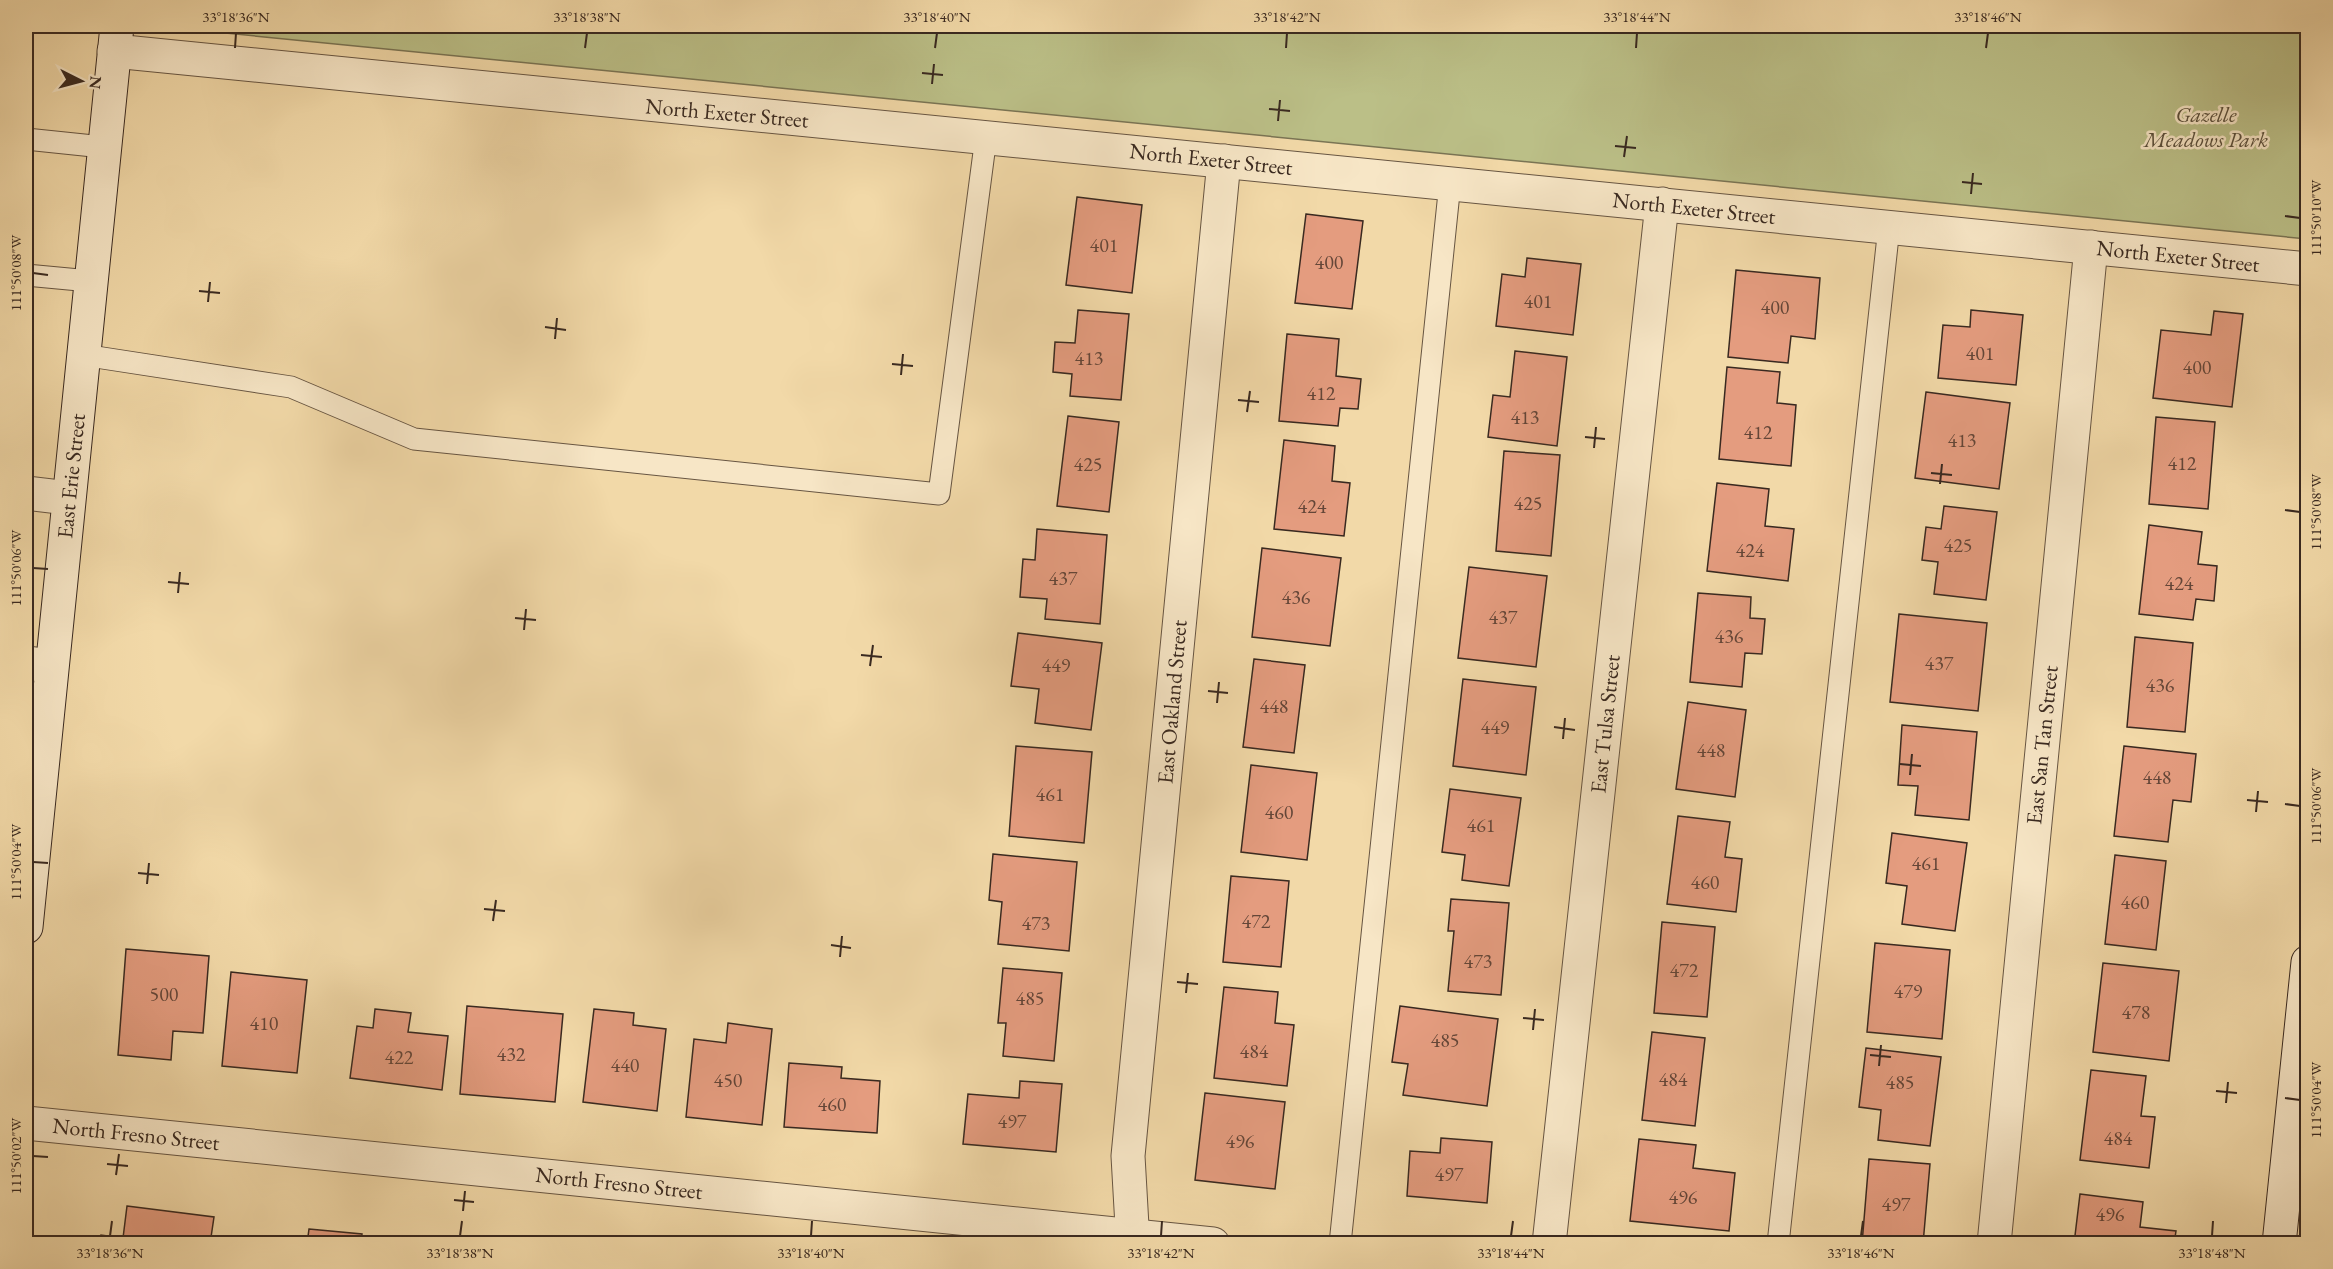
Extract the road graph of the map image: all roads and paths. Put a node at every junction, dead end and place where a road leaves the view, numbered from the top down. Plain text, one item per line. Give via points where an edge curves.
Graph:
1 (115, 38) edge
2 (986, 137) junction
3 (26, 139) edge
4 (104, 147) junction
5 (1224, 161) junction
6 (1450, 183) junction
7 (1662, 204) junction
8 (1889, 227) junction
9 (2091, 247) junction
10 (2307, 269) edge
11 (26, 274) edge
12 (90, 281) junction
13 (83, 355) junction
14 (26, 493) edge
15 (68, 498) junction
16 (38, 664) edge
17 (26, 927) edge
18 (2307, 962) edge
19 (26, 1123) edge
20 (1134, 1239) edge
21 (1213, 1244) edge
22 (1340, 1244) edge
23 (1548, 1244) edge
24 (1778, 1244) edge
25 (1994, 1244) edge
26 (2279, 1244) edge

1 - 2 street, North Exeter Street via 629,104
1 - 4 street, East Erie Street
2 - 5 street, North Exeter Street
2 - 13 lane via 939,494 414,439 291,387
3 - 4 lane
4 - 12 street, East Erie Street
5 - 6 street, North Exeter Street
5 - 20 street, East Oakland Street via 1128,1156
6 - 7 street, North Exeter Street
6 - 22 lane
7 - 8 street, North Exeter Street
7 - 23 street, East Tulsa Street
8 - 9 street, North Exeter Street
8 - 24 lane
9 - 10 street, North Exeter Street
9 - 25 street, East San Tan Street
11 - 12 lane
12 - 13 street, East Erie Street
13 - 15 street, East Erie Street
14 - 15 street
15 - 16 street, East Erie Street
16 - 17 street, East Erie Street
18 - 26 street
19 - 20 street, North Fresno Street
20 - 21 street, North Fresno Street

